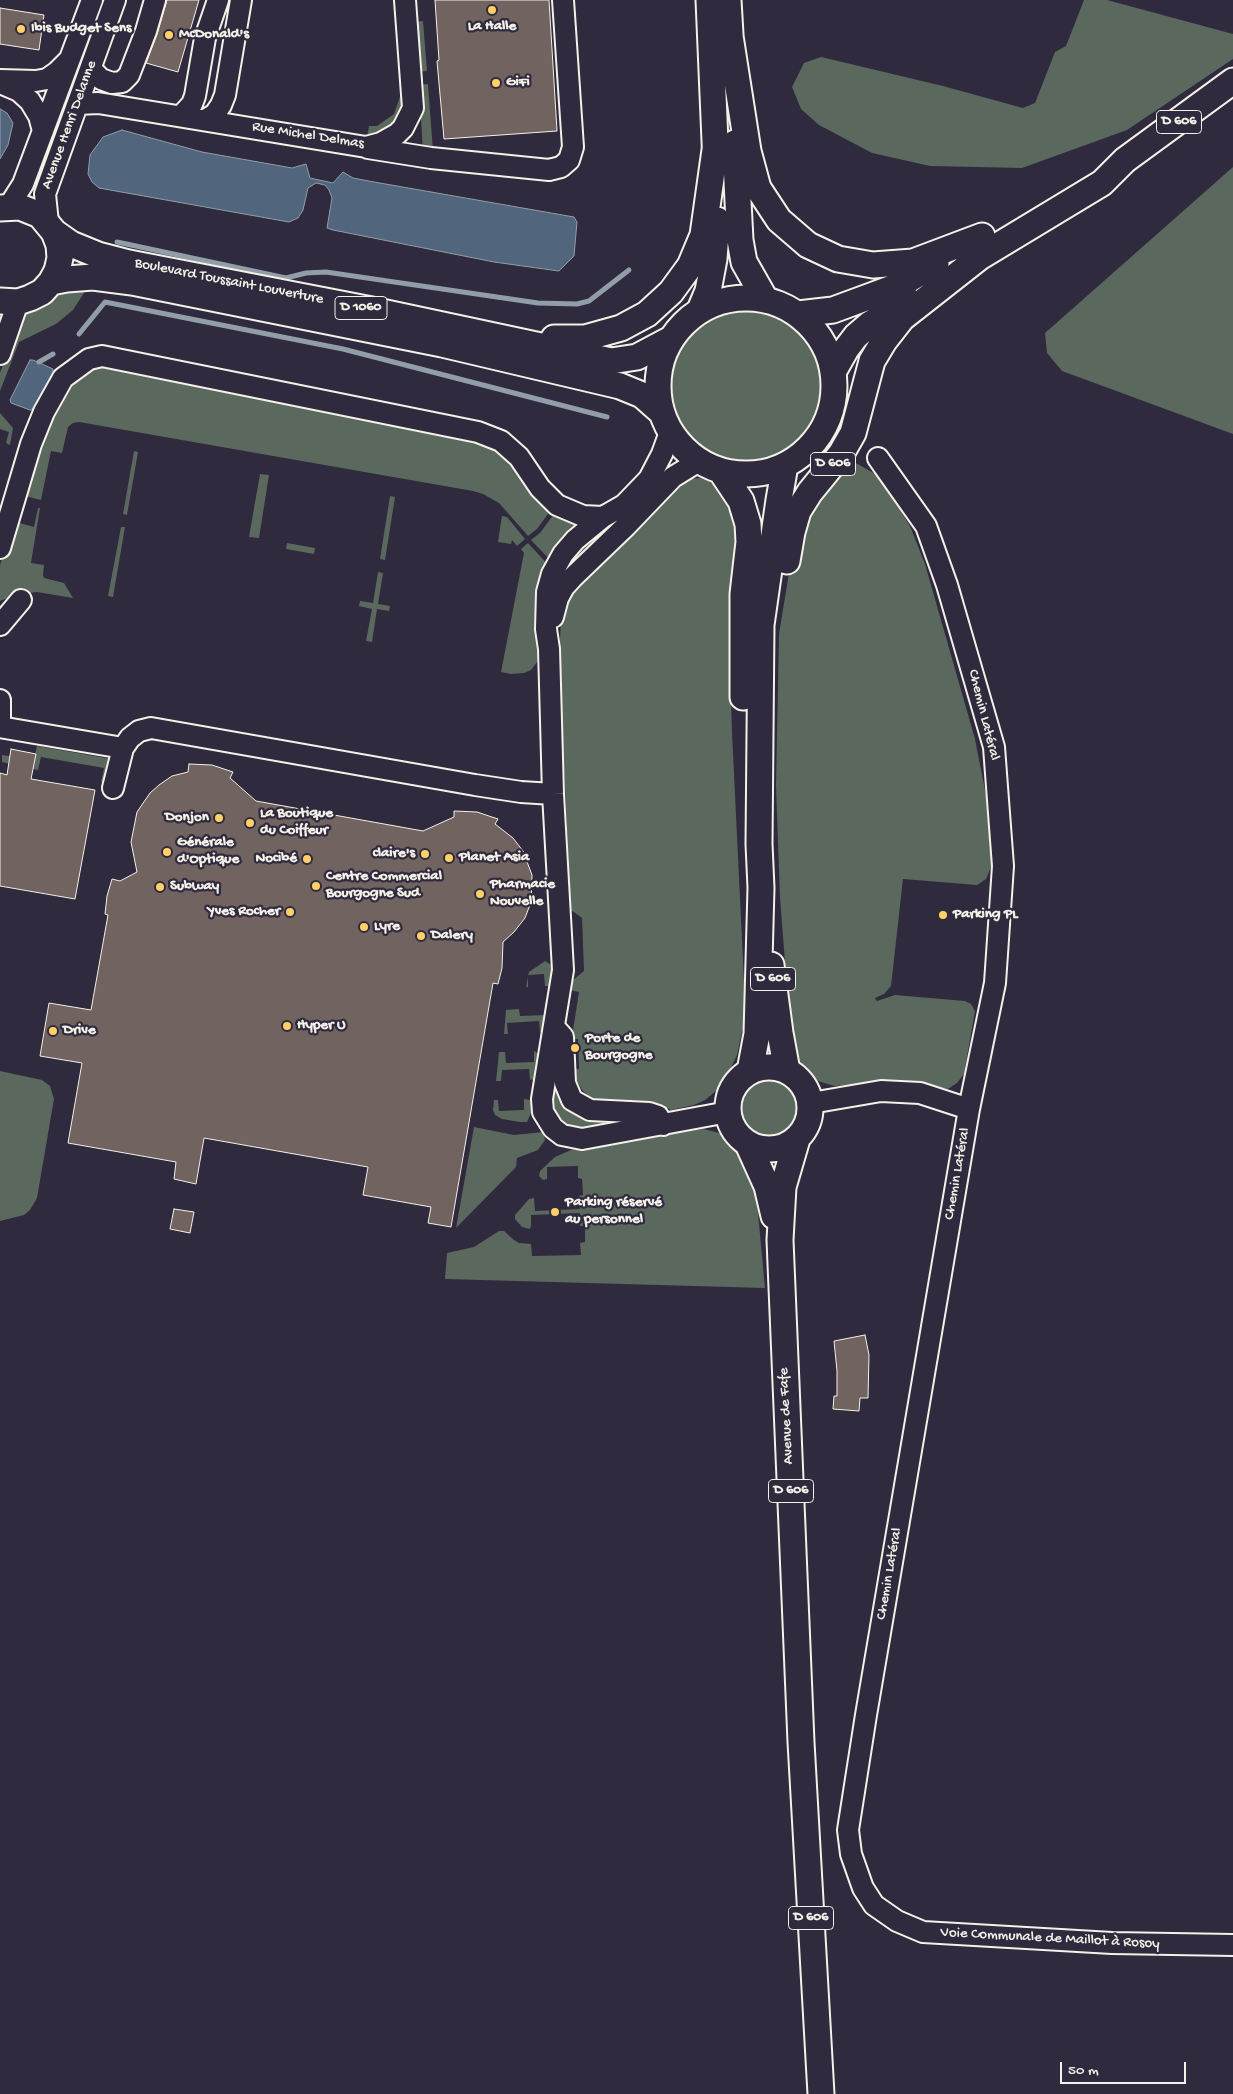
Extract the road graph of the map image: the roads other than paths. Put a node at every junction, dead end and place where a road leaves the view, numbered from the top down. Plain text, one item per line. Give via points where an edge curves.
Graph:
1 (92, 0) edge
2 (115, 0) edge
3 (155, 0) edge
4 (218, 0) edge
5 (241, 0) edge
6 (406, 0) edge
7 (563, 0) edge
8 (709, 0) edge
9 (728, 0) edge
10 (730, 36) junction
11 (71, 58) junction
12 (91, 69) junction
13 (1233, 81) edge
14 (0, 82) edge
15 (196, 87) junction
16 (225, 95) junction
17 (78, 104) junction
18 (181, 116) junction
19 (205, 120) junction
20 (43, 131) junction
21 (366, 147) junction
22 (715, 150) junction
23 (5, 207) edge
24 (51, 228) junction
25 (982, 246) junction
26 (51, 282) junction
27 (765, 300) junction
28 (9, 301) edge
29 (700, 310) junction
30 (377, 311) junction
31 (798, 314) junction
32 (668, 340) junction
33 (0, 354) edge
34 (834, 372) junction
35 (665, 421) junction
36 (878, 458) dead end
37 (710, 466) junction
38 (785, 466) junction
39 (603, 517) junction
40 (0, 548) edge
41 (0, 611) edge
42 (0, 625) edge
43 (549, 649) junction
44 (0, 700) edge
45 (761, 713) junction
46 (0, 723) edge
47 (0, 727) edge
48 (123, 748) junction
49 (113, 788) dead end
50 (553, 794) junction
51 (759, 844) junction
52 (761, 888) junction
53 (554, 1026) junction
54 (750, 1071) junction
55 (787, 1071) junction
56 (811, 1103) junction
57 (969, 1109) junction
58 (728, 1112) junction
59 (663, 1125) junction
60 (797, 1139) junction
61 (748, 1144) junction
62 (780, 1240) junction
63 (874, 1905) joint
64 (1233, 1945) edge
65 (821, 2094) edge

1 - 11 street, Avenue Henri Delanne
2 - 12 street, Avenue Henri Delanne
3 - 12 street via 146,32 122,82 101,79
4 - 15 street via 205,38
5 - 16 street
6 - 21 street, Rue Michel Delmas via 413,108 403,128 390,140
7 - 21 street via 573,147 569,160 561,168 549,170 431,158
8 - 22 main road
9 - 10 main road
10 - 25 main road via 748,150 758,188 779,220 808,245 838,259 873,265 913,262
10 - 27 main road via 740,240 744,262
11 - 14 street via 47,79
11 - 20 street, Avenue Henri Delanne
12 - 17 street, Avenue Henri Delanne
13 - 25 main road, D 606 via 1125,160 1092,172
14 - 20 street via 19,91 30,101
15 - 16 street via 210,94
15 - 18 street via 192,104
16 - 19 street via 215,114
17 - 18 street, Rue Michel Delmas via 98,103
17 - 24 street, Avenue Henri Delanne via 45,194
18 - 19 street, Rue Michel Delmas
19 - 21 street, Rue Michel Delmas
20 - 23 street, Avenue Henri Delanne via 23,184
22 - 29 main road via 717,226 708,291
22 - 30 main road via 703,235 690,266 671,292 621,328 585,338 549,338
23 - 24 main road, Boulevard Toussaint Louverture via 31,210
24 - 26 main road via 59,245 60,258
24 - 30 main road, Boulevard Toussaint Louverture / D 1060 via 71,244 129,263
25 - 31 main road, D 606 via 898,286 833,310
25 - 34 main road, D 606 via 870,324 856,336
25 - 45 main road, D 606 via 902,318 884,341 872,361 853,433 798,511
26 - 28 main road via 30,298
26 - 35 main road, Boulevard Toussaint Louverture / D 1060 via 93,277 132,282 423,340 620,386 642,395
27 - 29 main road via 728,299
27 - 31 main road
28 - 33 street
29 - 32 main road
30 - 32 main road, Boulevard Toussaint Louverture / D 1060 via 611,361 636,357
31 - 34 main road via 822,340
32 - 35 main road via 657,378 657,394
34 - 38 main road via 833,400 825,427 808,449
35 - 37 main road via 682,448
35 - 39 street via 662,454 649,479 624,505
36 - 57 street, Chemin Latéral via 926,526 947,585 994,747 1003,866 995,983
37 - 38 main road via 754,474
37 - 43 street via 673,477 564,587 555,606
37 - 51 main road, D 606 via 741,502 748,524 742,633 744,714
38 - 45 main road, D 606 via 762,625
39 - 40 street via 583,516 558,505 540,488 519,457 501,441 478,432 102,356 89,359 63,378 44,412 31,444
39 - 43 street via 569,547 552,574 547,592
41 - 42 street via 21,600
43 - 50 street
44 - 46 street
45 - 51 main road, D 606
47 - 48 street
48 - 49 street
48 - 50 street via 139,731 151,728 466,784
50 - 53 street via 563,970
51 - 52 main road, D 606
52 - 54 main road, D 606 via 757,1034
52 - 55 main road, D 606
53 - 59 street via 563,1037 565,1083 572,1100 590,1110 648,1113 658,1116
53 - 59 street via 542,1099 543,1112 553,1128 562,1135 582,1138
54 - 55 main road via 775,1067
54 - 58 main road via 732,1088
55 - 56 main road via 798,1078 807,1090
56 - 57 street via 881,1091 920,1094
56 - 60 main road via 805,1129
57 - 63 street, Chemin Latéral via 848,1830 851,1854
58 - 59 street
58 - 61 main road via 731,1125
60 - 61 main road via 773,1150
60 - 62 main road, Avenue de Fafe / D 606 via 783,1187
61 - 62 main road, Avenue de Fafe / D 606 via 767,1186
62 - 65 main road, Avenue de Fafe / D 606
63 - 64 street, Voie Communale de Maillot à Rosoy via 897,1921 924,1932 1112,1944

